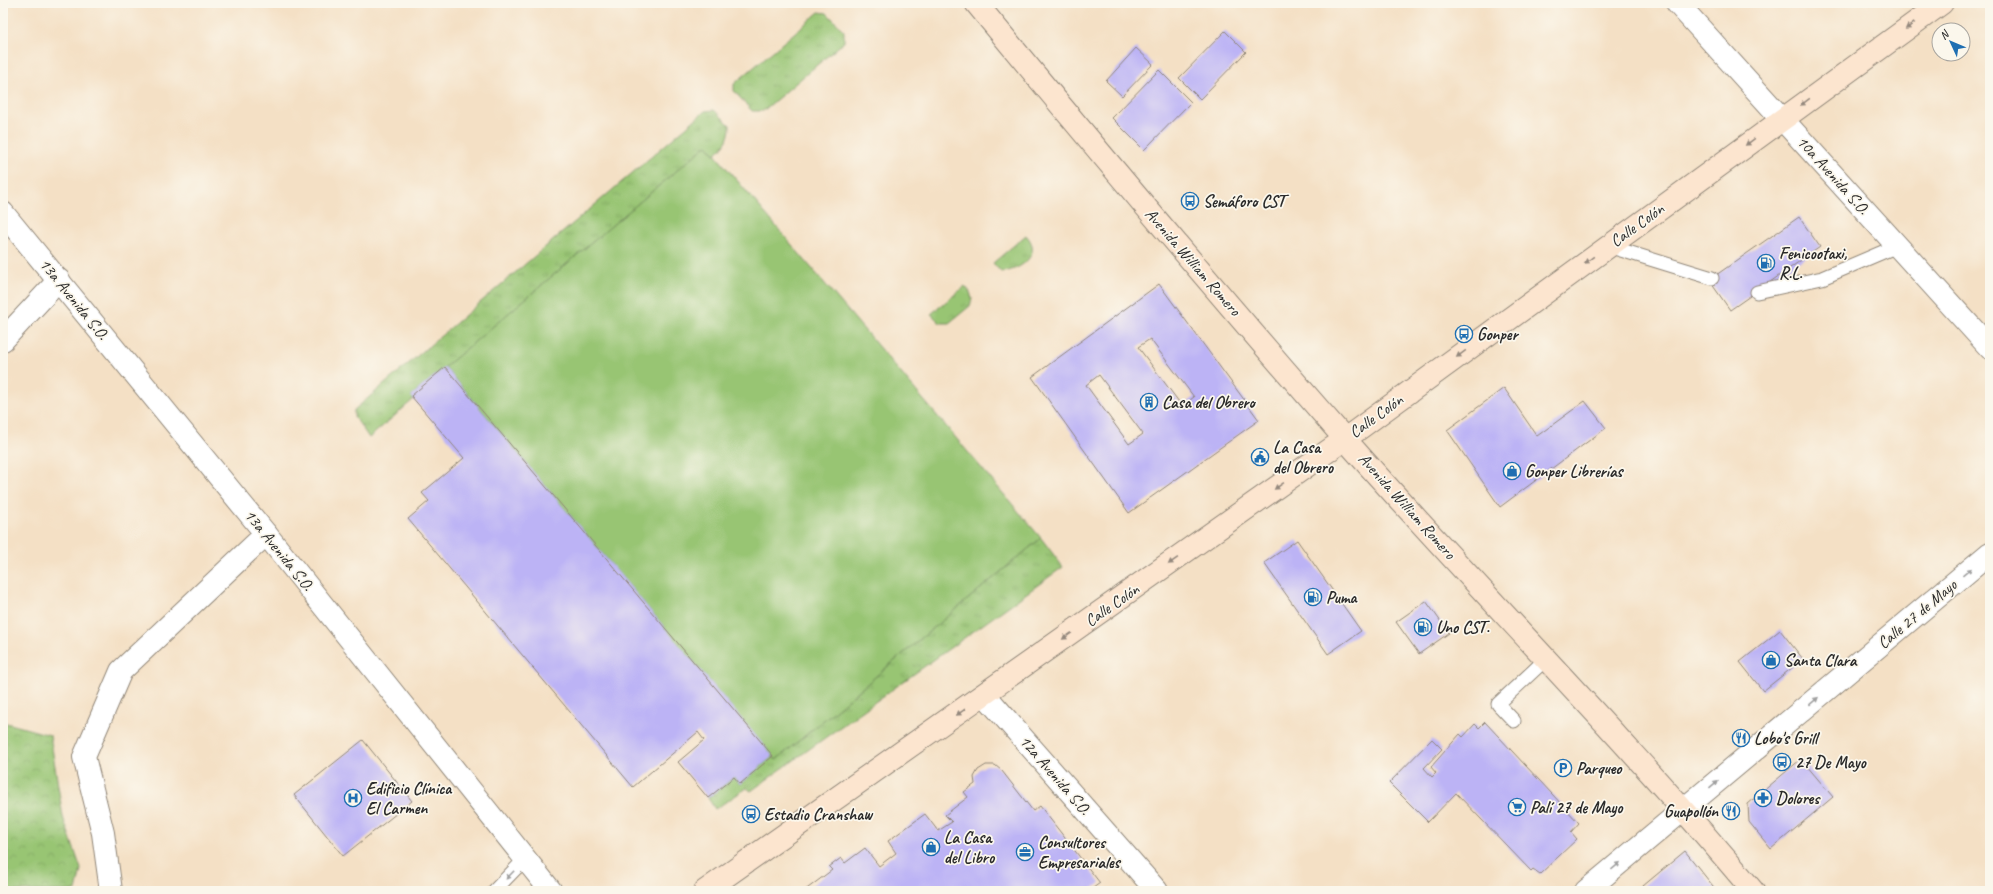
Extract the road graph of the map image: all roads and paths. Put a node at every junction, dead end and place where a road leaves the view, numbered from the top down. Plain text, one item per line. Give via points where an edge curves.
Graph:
1 (976, 3) edge
2 (1676, 3) edge
3 (1942, 3) edge
4 (1781, 119) junction
5 (3, 213) edge
6 (1608, 246) junction
7 (1897, 246) junction
8 (1712, 278) dead end
9 (59, 280) junction
10 (1757, 292) dead end
11 (4, 339) edge
12 (1990, 348) edge
13 (1345, 439) junction
14 (266, 534) junction
15 (1990, 553) edge
16 (1546, 659) junction
17 (985, 695) junction
18 (1514, 721) dead end
19 (1684, 809) junction
20 (525, 859) junction
21 (111, 891) edge
22 (494, 891) edge
23 (551, 891) edge
24 (705, 891) edge
25 (1157, 891) edge
26 (1586, 891) edge
27 (1753, 891) edge

1 - 13 main road, Avenida William Romero via 1159,223
2 - 4 street, 10a Avenida S.O.
3 -> 4 main road, Calle Colón
4 -> 6 main road, Calle Colón
4 - 7 street, 10a Avenida S.O.
5 - 9 street, 13a Avenida S.O.
6 - 8 lane
6 -> 13 main road, Calle Colón
7 - 10 lane via 1822,278
7 - 12 street, 10a Avenida S.O.
9 - 11 street
9 - 14 street, 13a Avenida S.O.
13 - 16 main road, Avenida William Romero
13 -> 17 main road, Calle Colón
14 - 20 street, 13a Avenida S.O.
14 - 21 street via 121,671 84,757 103,833
19 -> 15 street, Calle 27 de Mayo
16 - 18 lane via 1498,704
16 - 19 main road, Avenida William Romero
17 -> 24 main road, Calle Colón
17 - 25 street, 12a Avenida S.O.
26 -> 19 street, Calle 27 de Mayo
19 - 27 main road, Avenida William Romero
20 -> 22 lane
20 - 23 street, 13a Avenida S.O.

